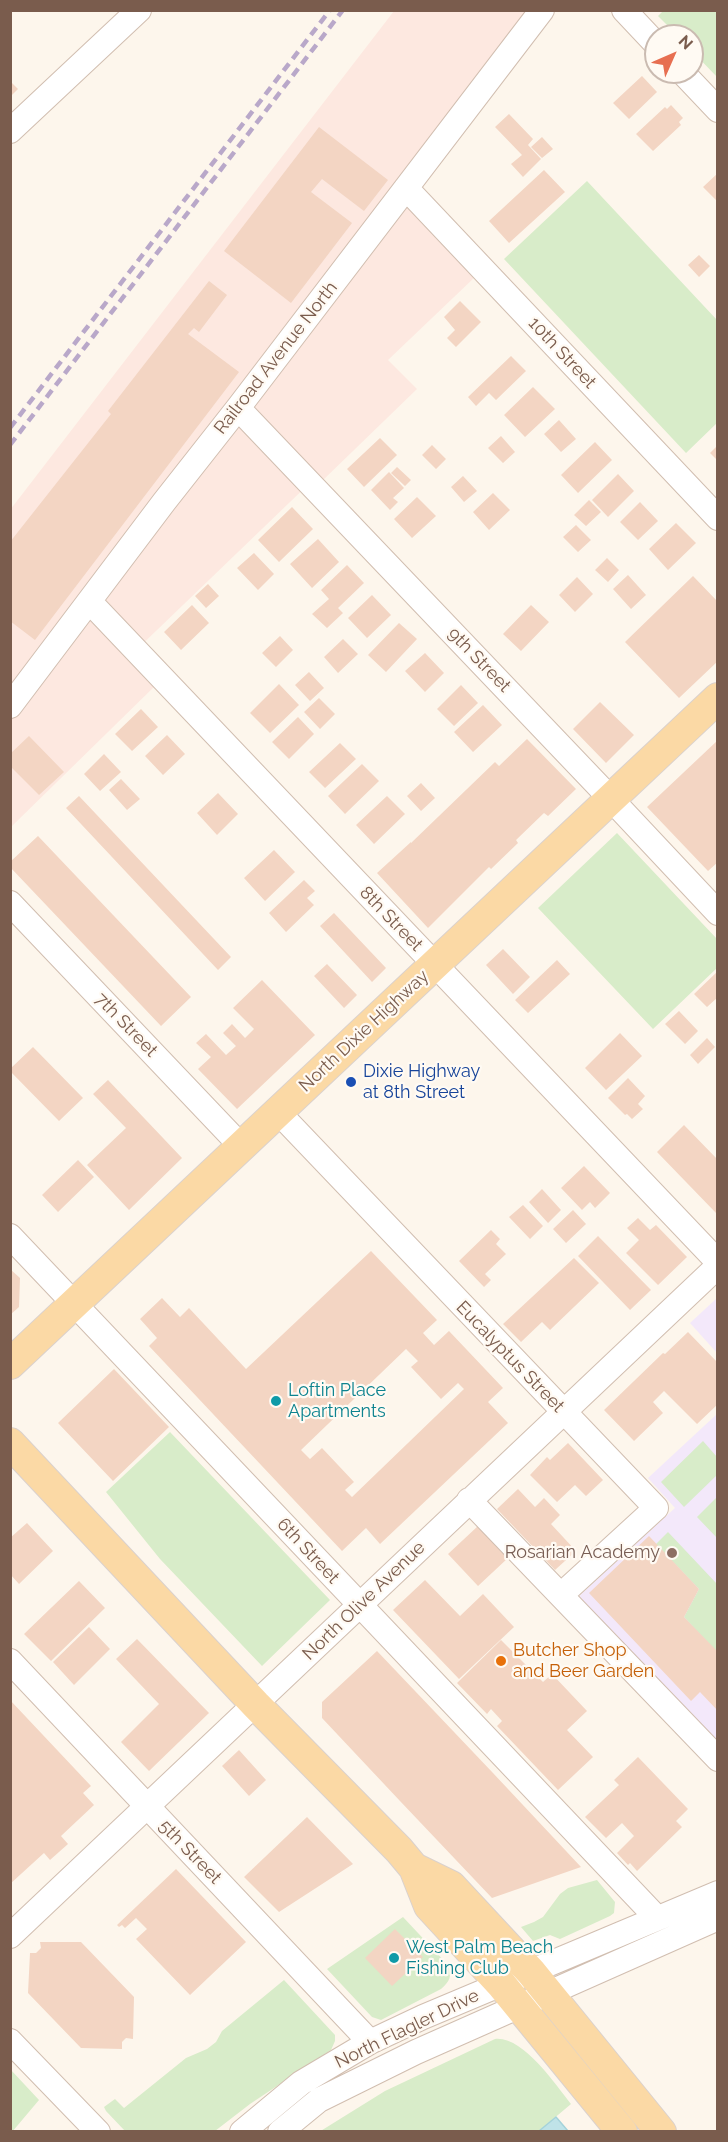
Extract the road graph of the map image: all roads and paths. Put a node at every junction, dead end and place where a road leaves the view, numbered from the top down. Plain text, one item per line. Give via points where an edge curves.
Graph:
1 (139, 10) edge
2 (542, 10) edge
3 (635, 14) edge
4 (644, 27) edge
5 (693, 84) edge
6 (717, 110) edge
7 (10, 131) edge
8 (406, 188) junction
9 (238, 408) junction
10 (717, 518) edge
11 (90, 602) junction
12 (717, 698) edge
13 (10, 706) edge
14 (611, 799) junction
15 (10, 903) edge
16 (717, 913) edge
17 (435, 965) junction
18 (278, 1112) junction
19 (241, 1146) junction
20 (10, 1236) edge
21 (717, 1264) edge
22 (73, 1304) junction
23 (10, 1364) edge
24 (563, 1412) junction
25 (10, 1443) edge
26 (469, 1500) junction
27 (561, 1595) junction
28 (359, 1605) junction
29 (10, 1661) edge
30 (256, 1705) junction
31 (717, 1759) edge
32 (147, 1808) junction
33 (414, 1868) junction
34 (717, 1893) edge
35 (657, 1918) junction
36 (717, 1918) edge
37 (10, 1936) edge
38 (539, 1983) junction
39 (510, 1995) junction
40 (10, 2041) edge
41 (370, 2042) junction
42 (98, 2132) edge
43 (242, 2132) edge
44 (280, 2132) edge
45 (622, 2132) edge
46 (661, 2132) edge

1 - 7 street
2 - 8 street, Railroad Avenue North
3 - 4 street
5 - 6 street
8 - 9 street, Railroad Avenue North
8 - 10 street, 10th Street
9 - 11 street, Railroad Avenue North
9 - 14 street, 9th Street
11 - 13 street, Railroad Avenue North
11 - 17 street, 8th Street
12 - 14 main road, North Dixie Highway
14 - 16 street, 9th Street
14 - 17 main road, North Dixie Highway
15 - 19 street, 7th Street
17 - 18 main road, North Dixie Highway
17 - 21 street, 8th Street
18 - 19 main road, North Dixie Highway
18 - 24 street, Eucalyptus Street
19 - 22 main road, North Dixie Highway
20 - 22 street, 6th Street
21 - 24 street, North Olive Avenue
22 - 23 main road, North Dixie Highway
22 - 28 street, 6th Street
24 - 26 street, North Olive Avenue
24 - 27 street, Eucalyptus Street via 656,1508
25 - 30 main road
26 - 27 street
26 - 28 street, North Olive Avenue
27 - 31 street
28 - 30 street, North Olive Avenue
28 - 35 street, 6th Street
29 - 32 street, 5th Street
30 - 32 street, North Olive Avenue
30 - 33 main road
32 - 37 street, North Olive Avenue
32 - 41 street, 5th Street
33 - 38 main road via 451,1886
33 - 39 main road via 429,1906
34 - 35 street, North Flagler Drive
35 - 38 street, North Flagler Drive
36 - 38 street, North Flagler Drive
38 - 39 street, North Flagler Drive
38 - 46 main road
39 - 41 street, North Flagler Drive via 423,2017
39 - 44 street, North Flagler Drive via 416,2052 319,2100
39 - 45 main road
40 - 42 street
41 - 43 street, North Flagler Drive via 301,2083

